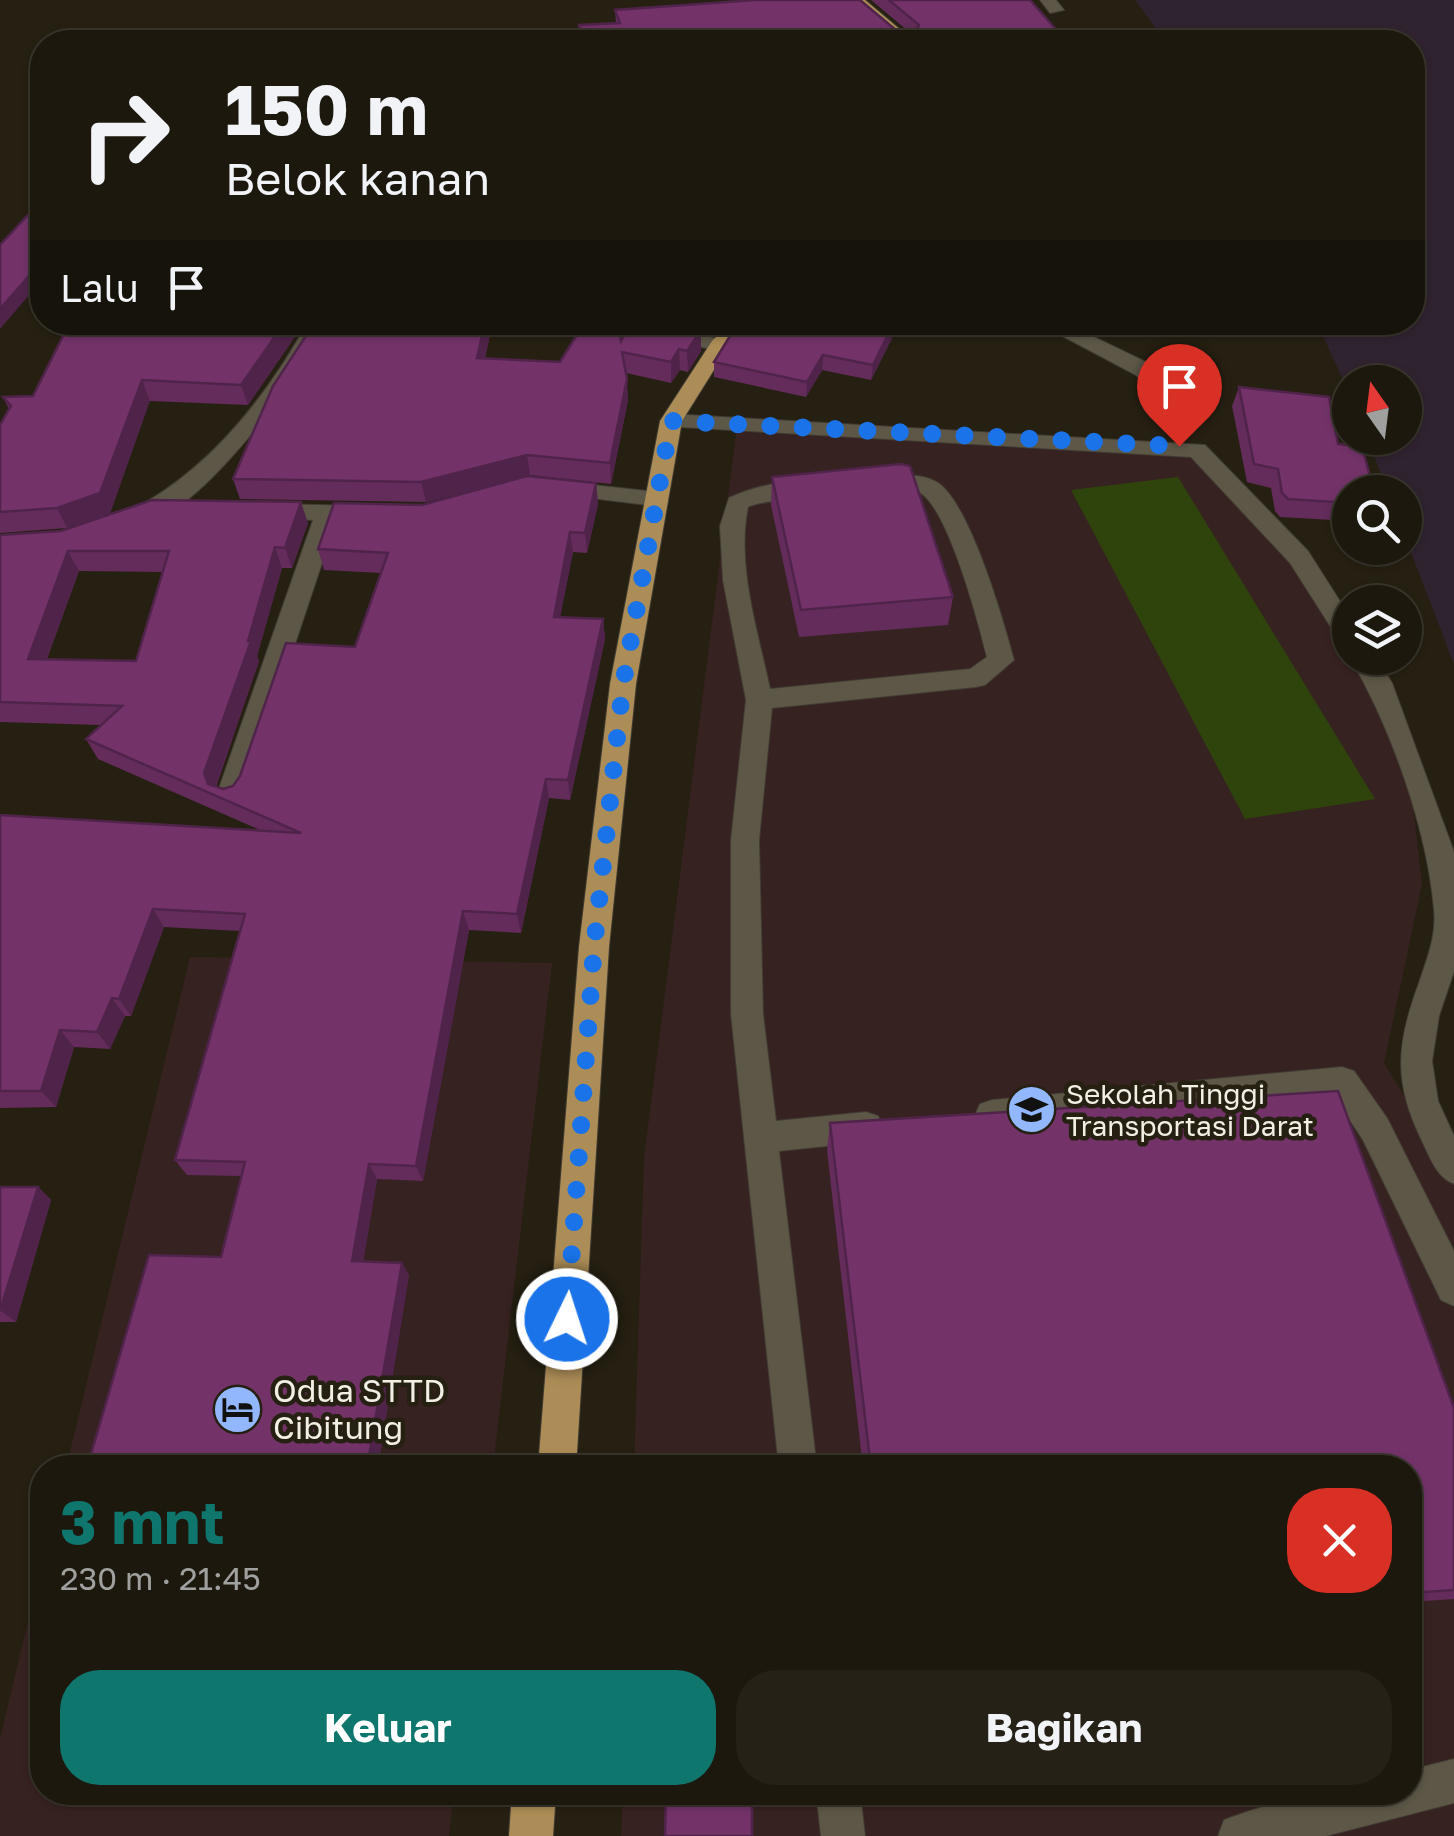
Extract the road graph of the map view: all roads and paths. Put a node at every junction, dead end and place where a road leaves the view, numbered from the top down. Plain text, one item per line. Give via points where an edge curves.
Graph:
1 (856, 0) edge
2 (892, 30) edge
3 (313, 335) edge
4 (674, 335) edge
5 (729, 335) edge
6 (1073, 335) edge
7 (719, 345) junction
8 (1188, 401) dead end
9 (671, 421) junction
10 (530, 486) edge
11 (656, 499) junction
12 (158, 509) junction
13 (196, 510) edge
14 (233, 511) edge
15 (327, 514) junction
16 (386, 514) edge
17 (111, 527) edge
18 (1332, 609) edge
19 (1374, 675) edge
20 (759, 700) junction
21 (230, 794) edge
22 (955, 1118) edge
23 (896, 1124) edge
24 (758, 1138) junction
25 (1454, 1168) edge
26 (1454, 1288) edge
27 (558, 1455) edge
28 (796, 1455) edge
29 (1454, 1781) edge
30 (1422, 1789) edge
31 (533, 1805) edge
32 (839, 1805) edge
33 (1361, 1805) edge
34 (530, 1836) edge
35 (843, 1836) edge
36 (1240, 1836) edge

1 - 2 main road
3 - 12 street via 244,433
4 - 7 street
5 - 7 main road
6 - 8 street
7 - 9 main road
9 - 11 main road
9 - 18 street via 1197,450 1299,557
10 - 11 street
11 - 27 main road via 623,684 594,947
12 - 13 street
12 - 17 street
14 - 15 street
15 - 16 street
15 - 21 street
19 - 25 street via 1446,871 1450,922 1418,1024 1413,1072 1432,1130
20 - 20 street via 735,580 737,504 764,492 904,482 931,488 956,527 1001,660 976,678
20 - 24 street via 745,840 747,1014
22 - 26 street via 1342,1082 1375,1129
23 - 24 street
24 - 28 street
29 - 30 street
31 - 34 main road
32 - 35 street
33 - 36 street

